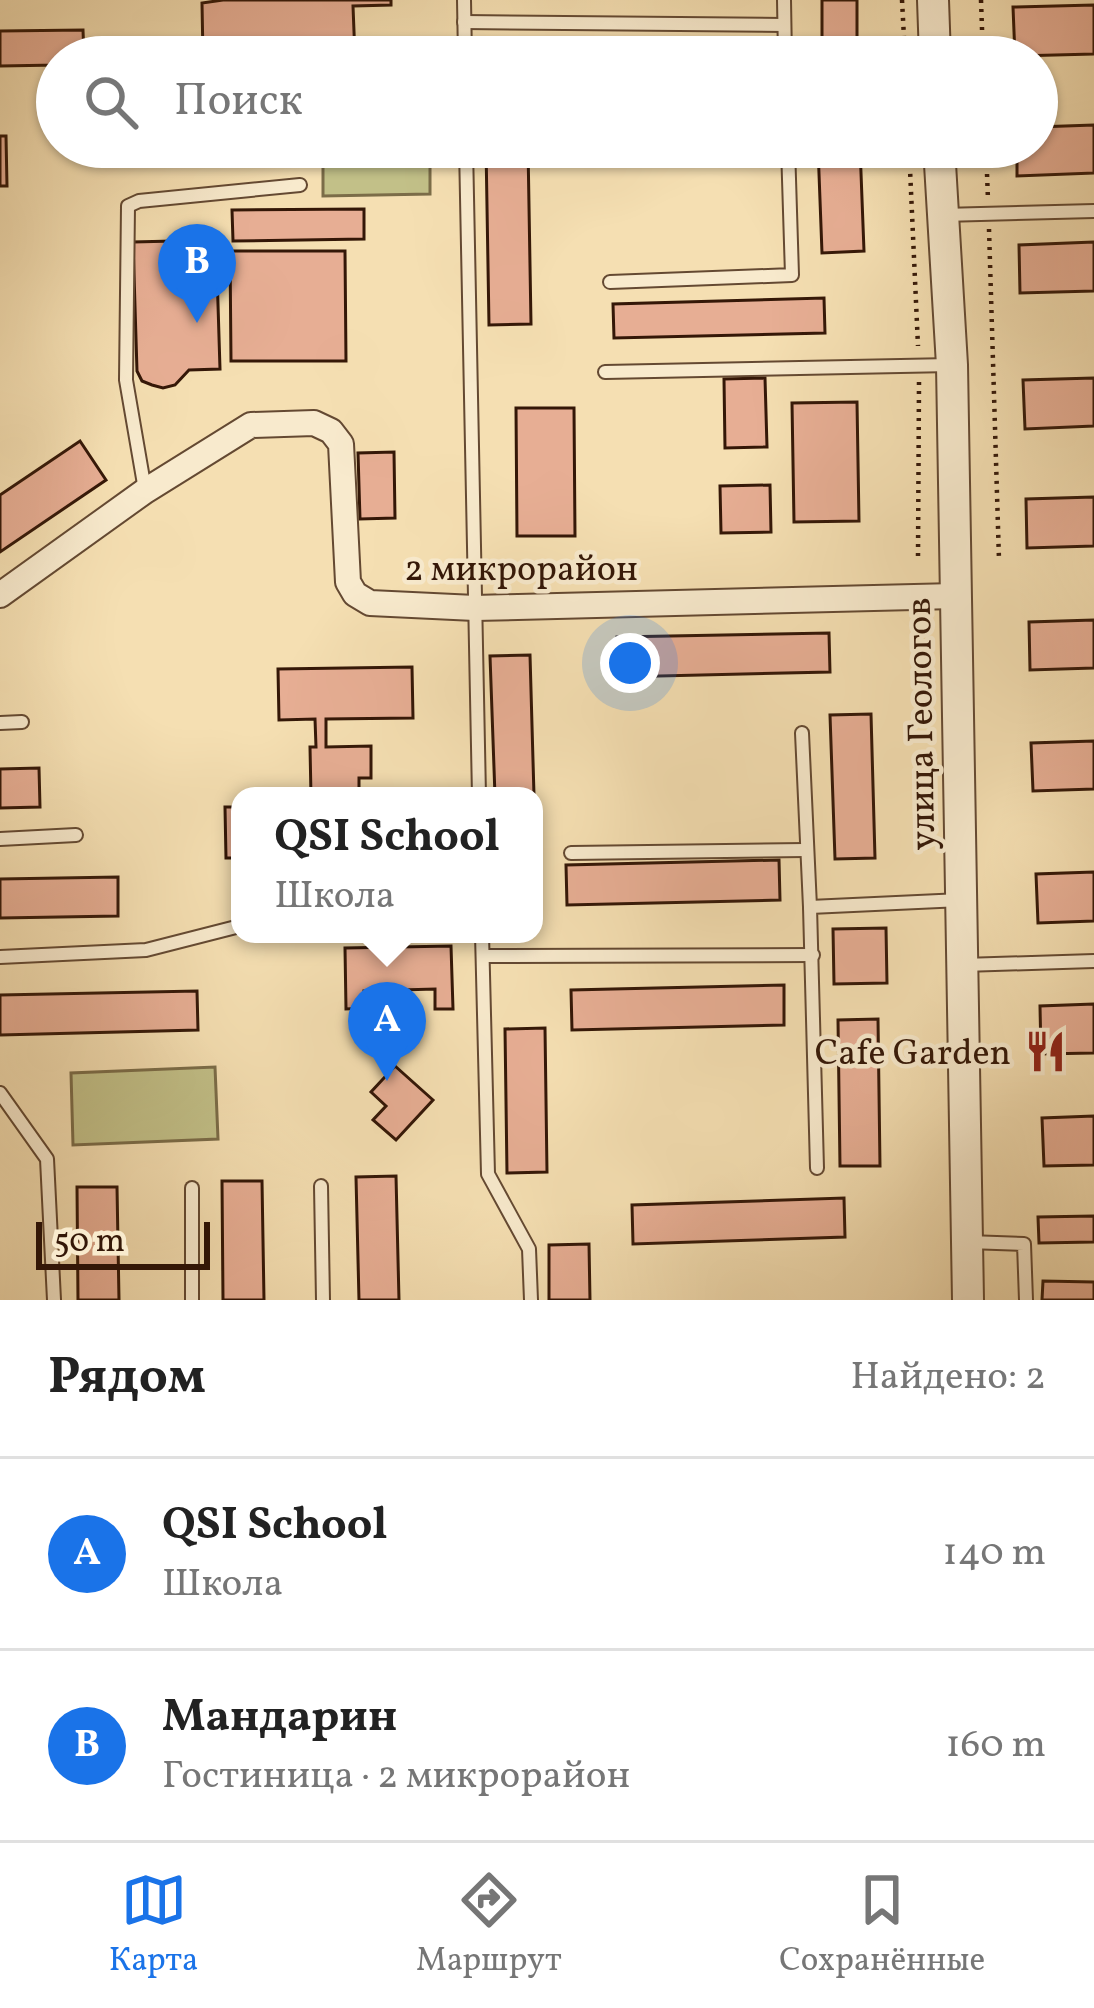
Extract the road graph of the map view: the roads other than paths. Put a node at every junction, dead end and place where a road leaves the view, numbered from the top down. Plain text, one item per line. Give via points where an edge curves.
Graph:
1 (464, 0) edge
2 (784, 0) edge
3 (933, 0) edge
4 (464, 22) junction
5 (784, 25) junction
6 (464, 36) edge
7 (784, 36) edge
8 (934, 36) edge
9 (466, 168) edge
10 (789, 168) edge
11 (940, 168) edge
12 (299, 185) dead end
13 (1094, 211) edge
14 (942, 215) junction
15 (610, 282) dead end
16 (952, 365) junction
17 (605, 372) dead end
18 (145, 491) junction
19 (0, 595) edge
20 (956, 596) junction
21 (475, 608) junction
22 (0, 722) edge
23 (22, 722) dead end
24 (802, 733) dead end
25 (478, 787) edge
26 (76, 835) dead end
27 (0, 839) edge
28 (805, 850) junction
29 (571, 854) dead end
30 (961, 900) junction
31 (810, 907) junction
32 (231, 928) edge
33 (483, 943) edge
34 (813, 955) junction
35 (484, 956) junction
36 (0, 957) edge
37 (1094, 961) edge
38 (962, 965) junction
39 (0, 1093) edge
40 (817, 1168) dead end
41 (320, 1186) dead end
42 (192, 1188) dead end
43 (967, 1242) junction
44 (54, 1300) edge
45 (192, 1300) edge
46 (323, 1300) edge
47 (531, 1300) edge
48 (968, 1300) edge
49 (1026, 1300) edge

1 - 4 lane
2 - 5 lane
3 - 8 street
4 - 5 lane
4 - 6 lane
5 - 7 lane
9 - 21 lane
10 - 15 lane via 792,275
11 - 14 street, улица Геологов
12 - 18 lane via 128,206 126,380
13 - 14 lane
14 - 16 street, улица Геологов
16 - 17 lane
16 - 20 street, улица Геологов
18 - 19 street, 2 микрорайон
18 - 21 street, 2 микрорайон via 251,425 314,423 341,444 355,594 370,603
20 - 21 street, 2 микрорайон
20 - 30 street, улица Геологов
21 - 25 lane
22 - 23 lane
24 - 28 lane
26 - 27 lane
28 - 29 lane
28 - 31 lane
30 - 31 lane
30 - 38 street, улица Геологов
31 - 34 lane
32 - 36 lane via 146,950
33 - 35 lane
34 - 35 lane
34 - 40 lane
35 - 47 lane via 488,1174 529,1249
37 - 38 lane
38 - 43 street, улица Геологов
39 - 44 lane via 47,1159
41 - 46 lane
42 - 45 lane
43 - 48 street, улица Геологов
43 - 49 lane via 1024,1244

